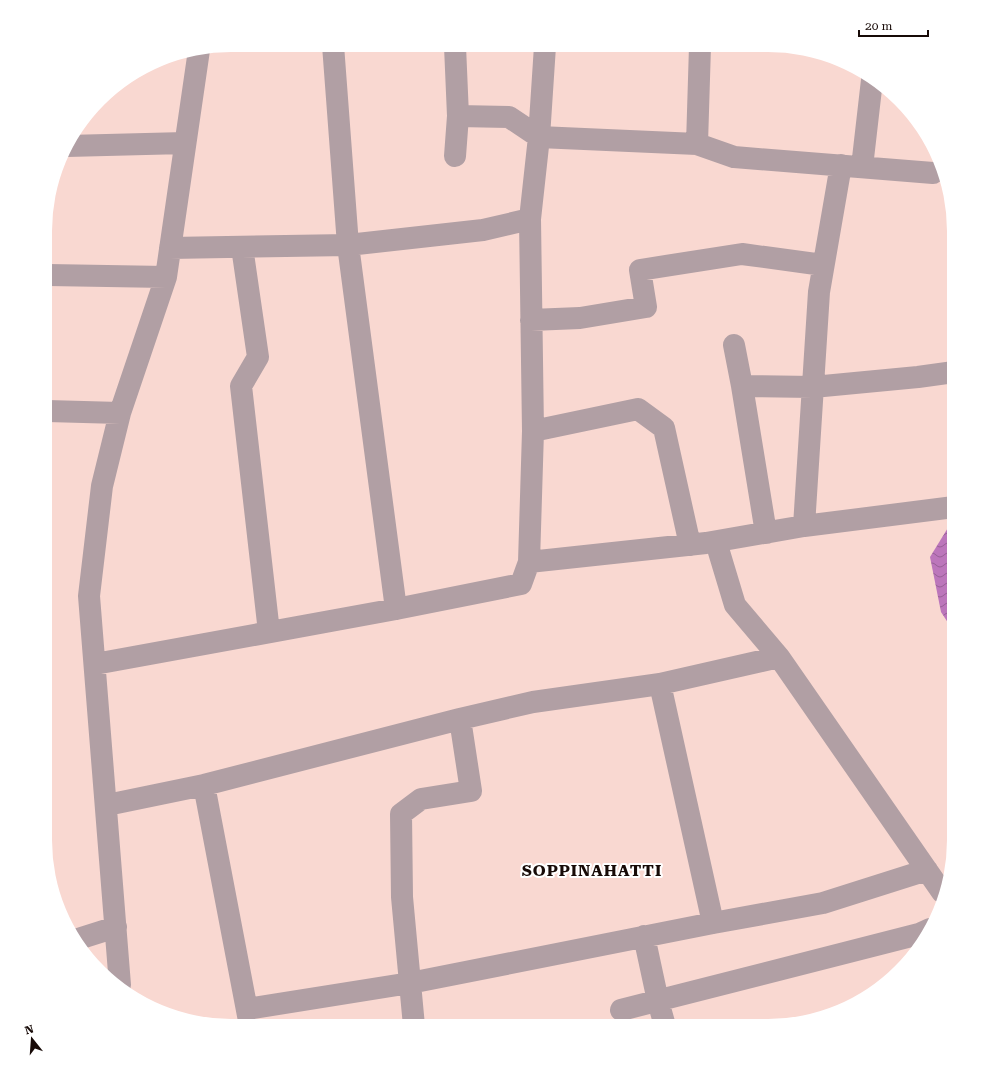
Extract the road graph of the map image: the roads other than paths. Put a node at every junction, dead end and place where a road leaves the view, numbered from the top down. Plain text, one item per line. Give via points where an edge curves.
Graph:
1 (334, 52) edge
2 (455, 52) edge
3 (545, 52) edge
4 (700, 52) edge
5 (198, 55) edge
6 (871, 85) edge
7 (458, 116) junction
8 (539, 137) junction
9 (185, 143) junction
10 (697, 144) junction
11 (74, 146) edge
12 (455, 156) dead end
13 (851, 166) junction
14 (933, 173) dead end
15 (530, 219) junction
16 (348, 245) junction
17 (242, 247) junction
18 (170, 248) junction
19 (823, 265) junction
20 (52, 275) edge
21 (166, 277) junction
22 (532, 320) junction
23 (734, 345) dead end
24 (947, 373) edge
25 (742, 386) junction
26 (813, 387) junction
27 (52, 412) edge
28 (120, 413) junction
29 (533, 431) junction
30 (947, 508) edge
31 (804, 526) junction
32 (766, 533) junction
33 (716, 542) junction
34 (690, 545) junction
35 (529, 562) junction
36 (396, 609) junction
37 (269, 632) junction
38 (779, 657) junction
39 (95, 664) junction
40 (660, 684) junction
41 (460, 719) junction
42 (204, 785) junction
43 (107, 805) junction
44 (927, 870) junction
45 (940, 889) edge
46 (712, 923) junction
47 (116, 927) junction
48 (921, 933) edge
49 (644, 936) junction
50 (81, 938) edge
51 (120, 980) edge
52 (410, 983) junction
53 (658, 1000) junction
54 (621, 1010) dead end
55 (248, 1017) edge
56 (413, 1019) edge
57 (663, 1019) edge

1 - 16 street
2 - 7 street
3 - 8 street
4 - 10 street
5 - 9 street
6 - 13 street
7 - 8 street via 509,118
7 - 12 street
8 - 10 street
8 - 15 street
9 - 11 street
9 - 18 street
10 - 13 street via 734,157
13 - 14 street
13 - 19 street
15 - 16 street via 483,230
15 - 22 street
16 - 17 street
16 - 36 street
17 - 18 street
17 - 37 street via 258,358 242,386
18 - 21 street
19 - 22 street via 742,254 640,270 646,307 580,318
19 - 26 street
20 - 21 street
21 - 28 street
22 - 29 street
23 - 25 street
24 - 26 street
25 - 26 street
25 - 32 street
26 - 31 street
27 - 28 street
28 - 39 street via 102,486 89,596
29 - 34 street via 638,409 664,428
29 - 35 street
30 - 31 street
31 - 32 street
32 - 33 street
33 - 34 street
33 - 38 street via 735,605
34 - 35 street
35 - 36 street via 521,584
36 - 37 street
37 - 39 street
38 - 40 street
38 - 44 street
39 - 43 street
40 - 41 street via 533,702
40 - 46 street
41 - 42 street
41 - 52 street via 472,791 421,799 402,814 402,897
42 - 43 street
42 - 55 street
43 - 47 street
44 - 45 street
44 - 46 street via 823,903
46 - 49 street
47 - 50 street
47 - 51 street
48 - 53 street
49 - 52 street
49 - 53 street
52 - 55 street
52 - 56 street
53 - 54 street
53 - 57 street

